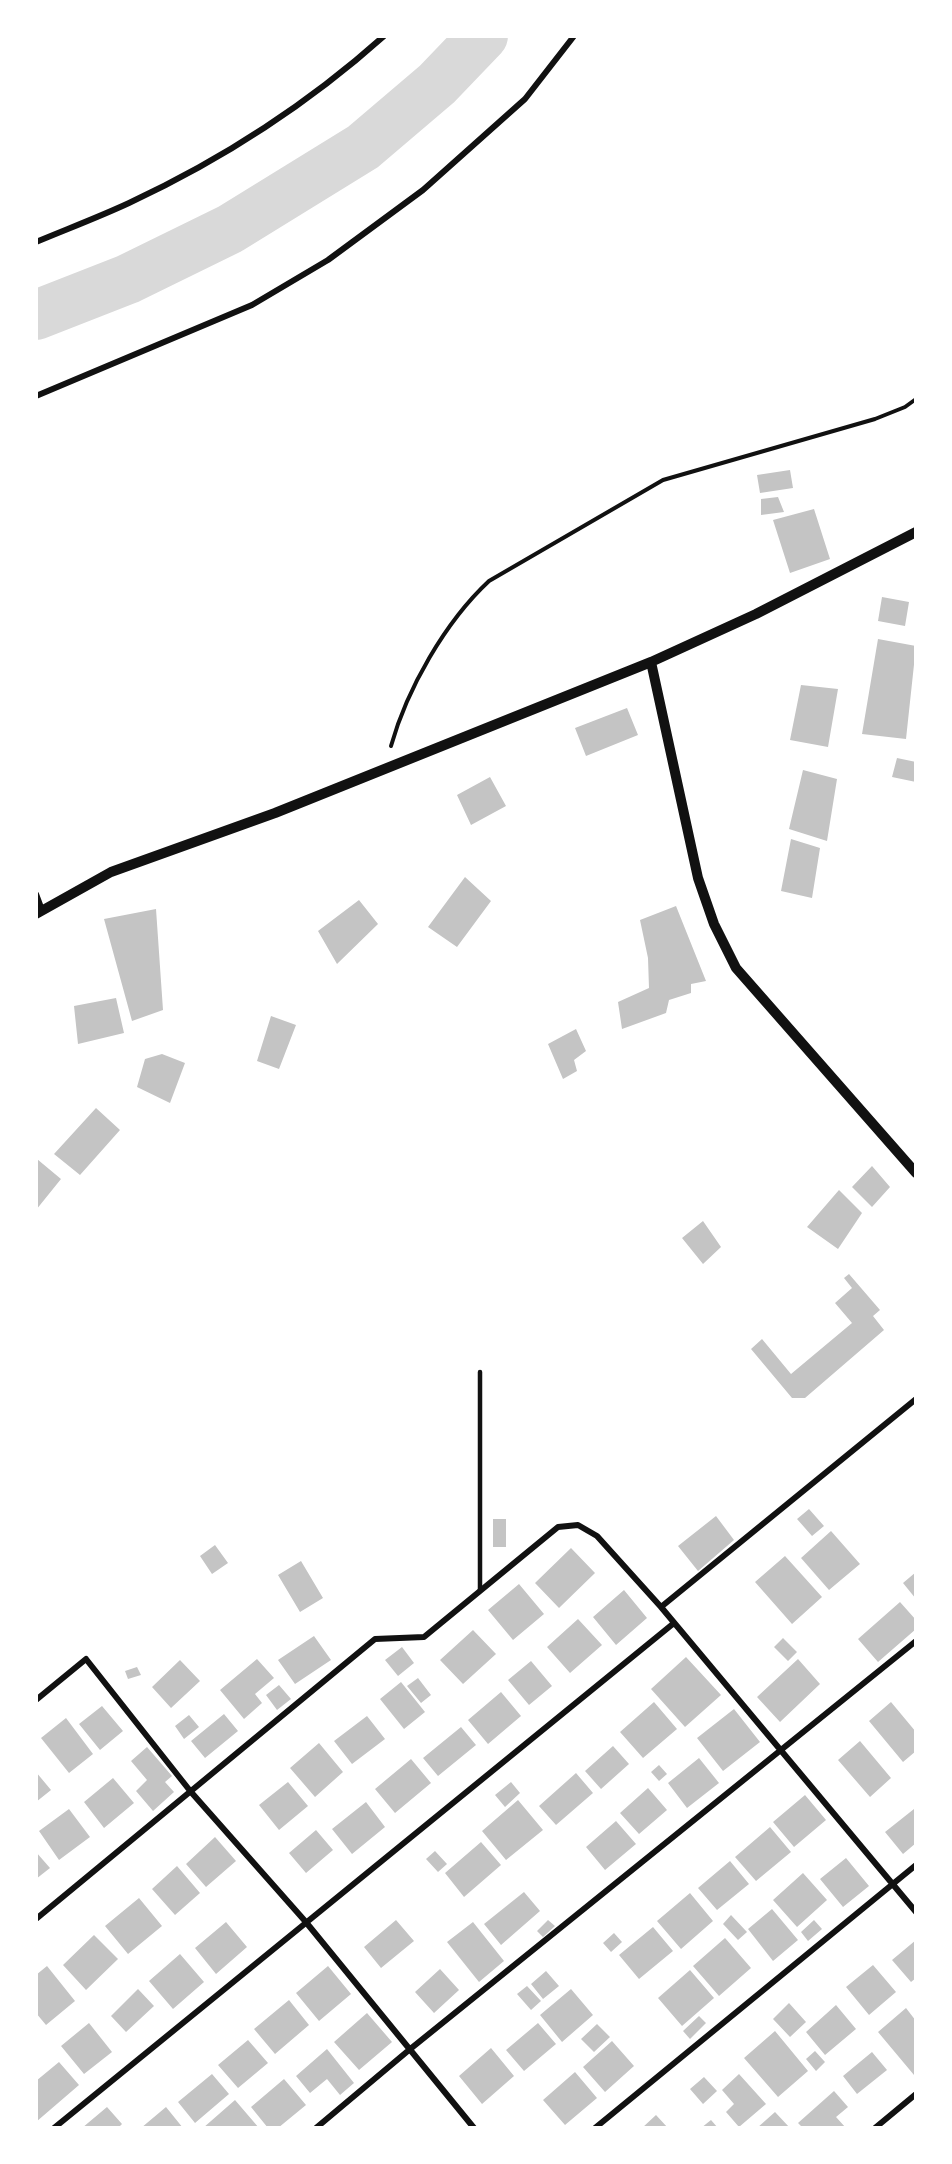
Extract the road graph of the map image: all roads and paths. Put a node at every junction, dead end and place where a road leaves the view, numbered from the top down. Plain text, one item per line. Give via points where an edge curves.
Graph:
1 (384, 36) edge
2 (574, 36) edge
3 (36, 242) edge
4 (36, 396) edge
5 (916, 399) edge
6 (916, 532) edge
7 (651, 662) junction
8 (384, 771) junction
9 (36, 894) edge
10 (39, 912) edge
11 (916, 1173) edge
12 (480, 1372) dead end
13 (916, 1399) edge
14 (480, 1590) junction
15 (661, 1607) junction
16 (674, 1623) junction
17 (916, 1641) edge
18 (36, 1700) edge
19 (782, 1750) junction
20 (191, 1792) junction
21 (916, 1865) edge
22 (892, 1884) junction
23 (916, 1912) edge
24 (36, 1919) edge
25 (305, 1921) junction
26 (409, 2050) junction
27 (916, 2094) edge
28 (54, 2128) edge
29 (316, 2128) edge
30 (474, 2128) edge
31 (595, 2128) edge
32 (875, 2128) edge

1 - 3 street via 299,104 220,155 129,203
2 - 4 street via 525,99 423,190 328,260 252,305
5 - 8 path via 875,419 663,480 489,581 447,629 421,675 395,730
6 - 7 street via 756,614
7 - 8 street
7 - 11 street via 698,878 714,924 736,968
8 - 10 street via 111,872
9 - 10 street
12 - 14 lane
13 - 15 street
14 - 15 street via 558,1527 578,1525 597,1536
14 - 20 street via 424,1638 375,1639
15 - 16 street
16 - 19 street
16 - 25 street
17 - 19 street
18 - 20 street via 86,1659
19 - 22 street
19 - 26 street
20 - 24 street
20 - 25 street
21 - 22 street
22 - 23 street
22 - 31 street
25 - 26 street
25 - 28 street
26 - 29 street
26 - 30 street
27 - 32 street

